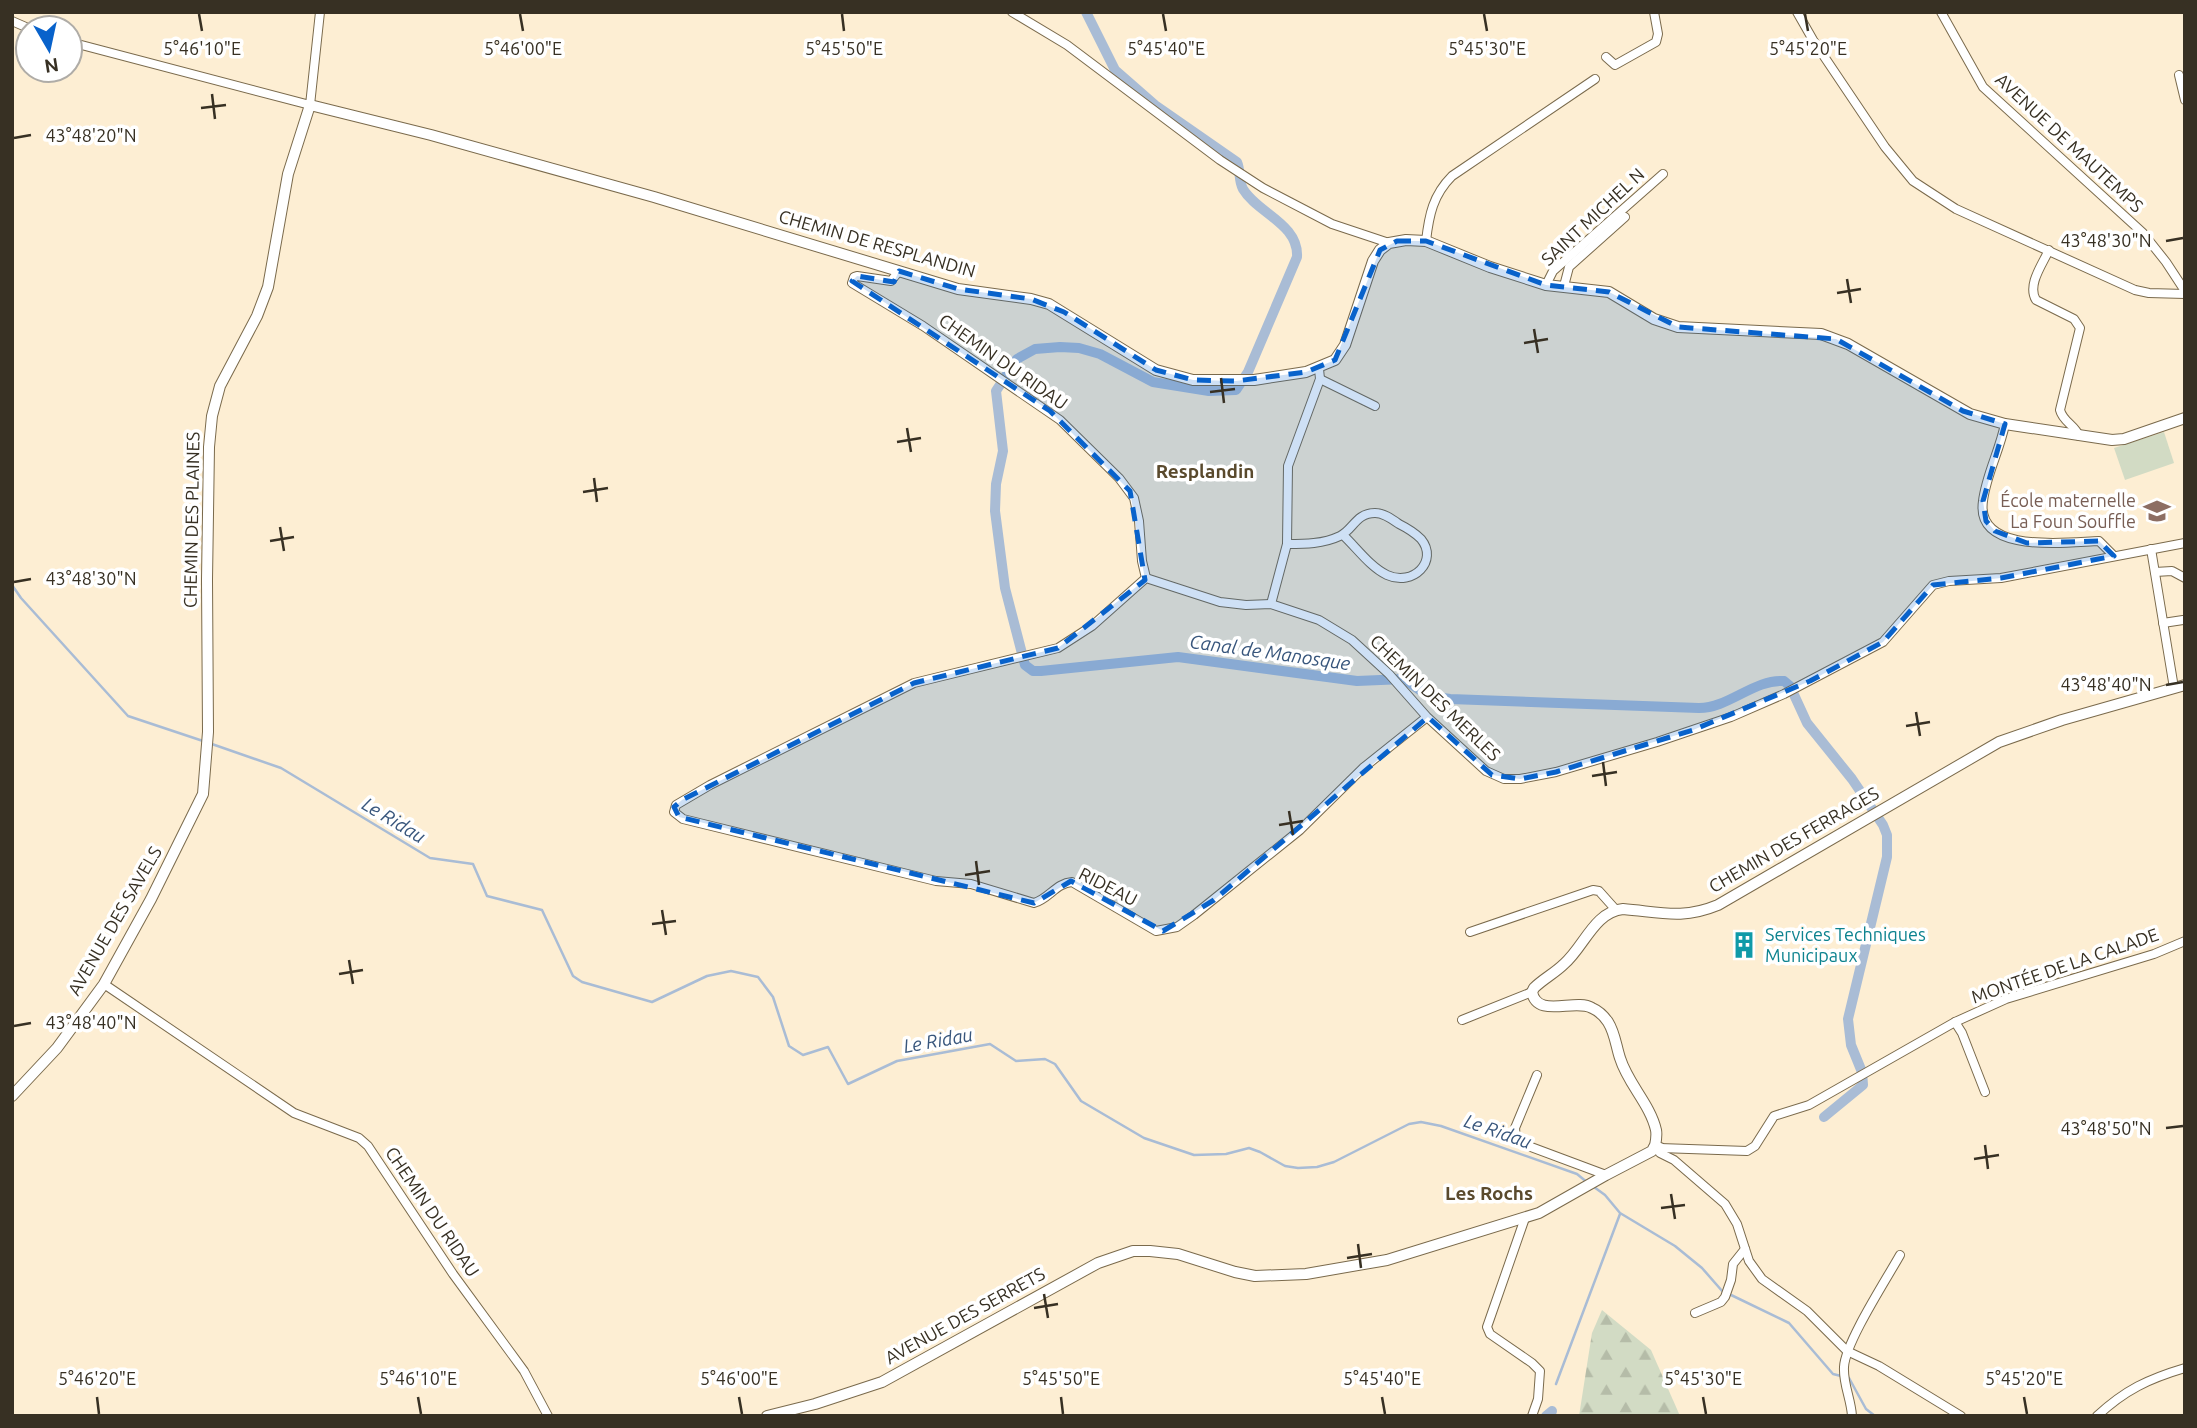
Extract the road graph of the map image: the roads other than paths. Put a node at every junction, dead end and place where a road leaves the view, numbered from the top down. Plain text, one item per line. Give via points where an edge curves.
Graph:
1 (1012, 12) edge
2 (1654, 12) edge
3 (1797, 12) edge
4 (1941, 12) edge
5 (320, 13) edge
6 (84, 46) edge
7 (1606, 57) dead end
8 (2179, 75) dead end
9 (1595, 79) dead end
10 (2185, 100) edge
11 (310, 105) junction
12 (1663, 174) dead end
13 (1625, 217) dead end
14 (1426, 242) junction
15 (1388, 243) junction
16 (2049, 250) junction
17 (899, 271) junction
18 (1546, 285) junction
19 (1564, 286) junction
20 (2185, 292) edge
21 (1320, 374) junction
22 (1375, 406) dead end
23 (2185, 418) edge
24 (2005, 424) junction
25 (2079, 436) junction
26 (1343, 535) junction
27 (2185, 542) edge
28 (1287, 544) junction
29 (2151, 549) junction
30 (2114, 556) junction
31 (2155, 572) junction
32 (1146, 578) junction
33 (2185, 578) edge
34 (1271, 604) junction
35 (2183, 620) dead end
36 (2163, 623) junction
37 (2180, 687) edge
38 (1427, 717) junction
39 (208, 737) joint
40 (1616, 910) junction
41 (1470, 932) dead end
42 (2185, 941) edge
43 (104, 984) junction
44 (1532, 992) junction
45 (1462, 1020) dead end
46 (1955, 1022) junction
47 (1537, 1075) dead end
48 (1985, 1092) dead end
49 (12, 1096) edge
50 (1657, 1150) junction
51 (1596, 1181) junction
52 (1525, 1218) junction
53 (1745, 1249) junction
54 (1900, 1255) dead end
55 (1695, 1313) dead end
56 (1847, 1351) junction
57 (2185, 1368) edge
58 (548, 1416) edge
59 (766, 1416) edge
60 (1532, 1416) edge
61 (1852, 1416) edge
62 (1961, 1416) edge
63 (2097, 1416) edge

1 - 15 street via 1067,45 1244,176 1316,217
2 - 7 street via 1656,42 1615,65
3 - 16 street via 1885,147 1913,181 1956,209
4 - 20 street, AVENUE DE MAUTEMPS via 1983,87 2136,226
5 - 11 street
6 - 11 street
8 - 10 street
9 - 14 street via 1452,176 1431,207
11 - 17 street, CHEMIN DE RESPLANDIN via 654,197
11 - 39 street, CHEMIN DES PLAINES via 288,174 268,287 218,393 212,416
12 - 18 street, SAINT MICHEL N via 1553,271
13 - 19 street via 1569,267
14 - 15 street
14 - 18 street
15 - 21 street via 1373,261 1344,349
16 - 20 street via 2135,290
16 - 25 street via 2032,292 2036,300 2072,318 2080,328 2060,408
17 - 21 street, CHEMIN DE RESPLANDIN via 958,289 1049,304 1156,370 1193,380 1236,382
17 - 32 street, CHEMIN DU RIDAU via 891,281 857,276 852,283 1060,420 1130,491 1137,509
18 - 19 street
19 - 24 street via 1609,292 1654,319 1688,329 1814,333 1836,338 1963,411
21 - 22 street
21 - 28 street via 1288,466
23 - 25 street via 2124,439
24 - 25 street
24 - 30 street via 1983,501 1989,526 2017,541 2099,541
26 - 26 street via 1365,515 1386,515 1423,543 1422,569 1409,578 1386,574
26 - 28 street via 1310,544
27 - 29 street, CHEMIN DES MERLES
28 - 34 street
29 - 30 street, CHEMIN DES MERLES
29 - 31 street
30 - 38 street, CHEMIN DES MERLES via 2001,578 1933,584 1883,642 1799,687 1657,742 1556,772 1520,779 1492,775
31 - 33 street via 2172,571
31 - 36 street
32 - 34 street, CHEMIN DES MERLES via 1227,603
32 - 38 street, RIDEAU via 1092,626 1054,650 924,679 682,800 674,807 676,816 936,881 971,884 1034,903 1072,882 1150,928 1163,931 1214,900
34 - 38 street, CHEMIN DES MERLES via 1342,632 1389,674
35 - 36 street
36 - 37 street
37 - 40 street, CHEMIN DES FERRAGES via 1999,742 1704,911 1672,915
39 - 43 street, AVENUE DES SAVELS via 203,794
40 - 41 street via 1593,890
40 - 44 street
42 - 46 street, MONTÉE DE LA CALADE via 2006,999
43 - 49 street, AVENUE DES SAVELS via 57,1048
43 - 58 street, CHEMIN DU RIDAU via 293,1113 359,1138 368,1146 524,1371
44 - 45 street
44 - 50 street via 1533,999 1548,1007 1581,1004 1603,1015 1626,1074 1656,1130
46 - 48 street, MONTÉE DE LA CALADE
46 - 50 street, MONTÉE DE LA CALADE via 1809,1105 1774,1116 1757,1144 1747,1150
47 - 51 street via 1516,1139
50 - 51 street, AVENUE DES SERRETS
50 - 53 street via 1725,1204
51 - 52 street, AVENUE DES SERRETS
52 - 59 street, AVENUE DES SERRETS via 1387,1260 1306,1274 1255,1276 1178,1254 1133,1251 1106,1259 882,1382
52 - 60 street via 1487,1327 1540,1371
53 - 55 street via 1733,1264 1721,1302
53 - 56 street via 1762,1279 1807,1311
54 - 56 street
56 - 61 street via 1844,1381
56 - 62 street
57 - 63 street via 2134,1387

